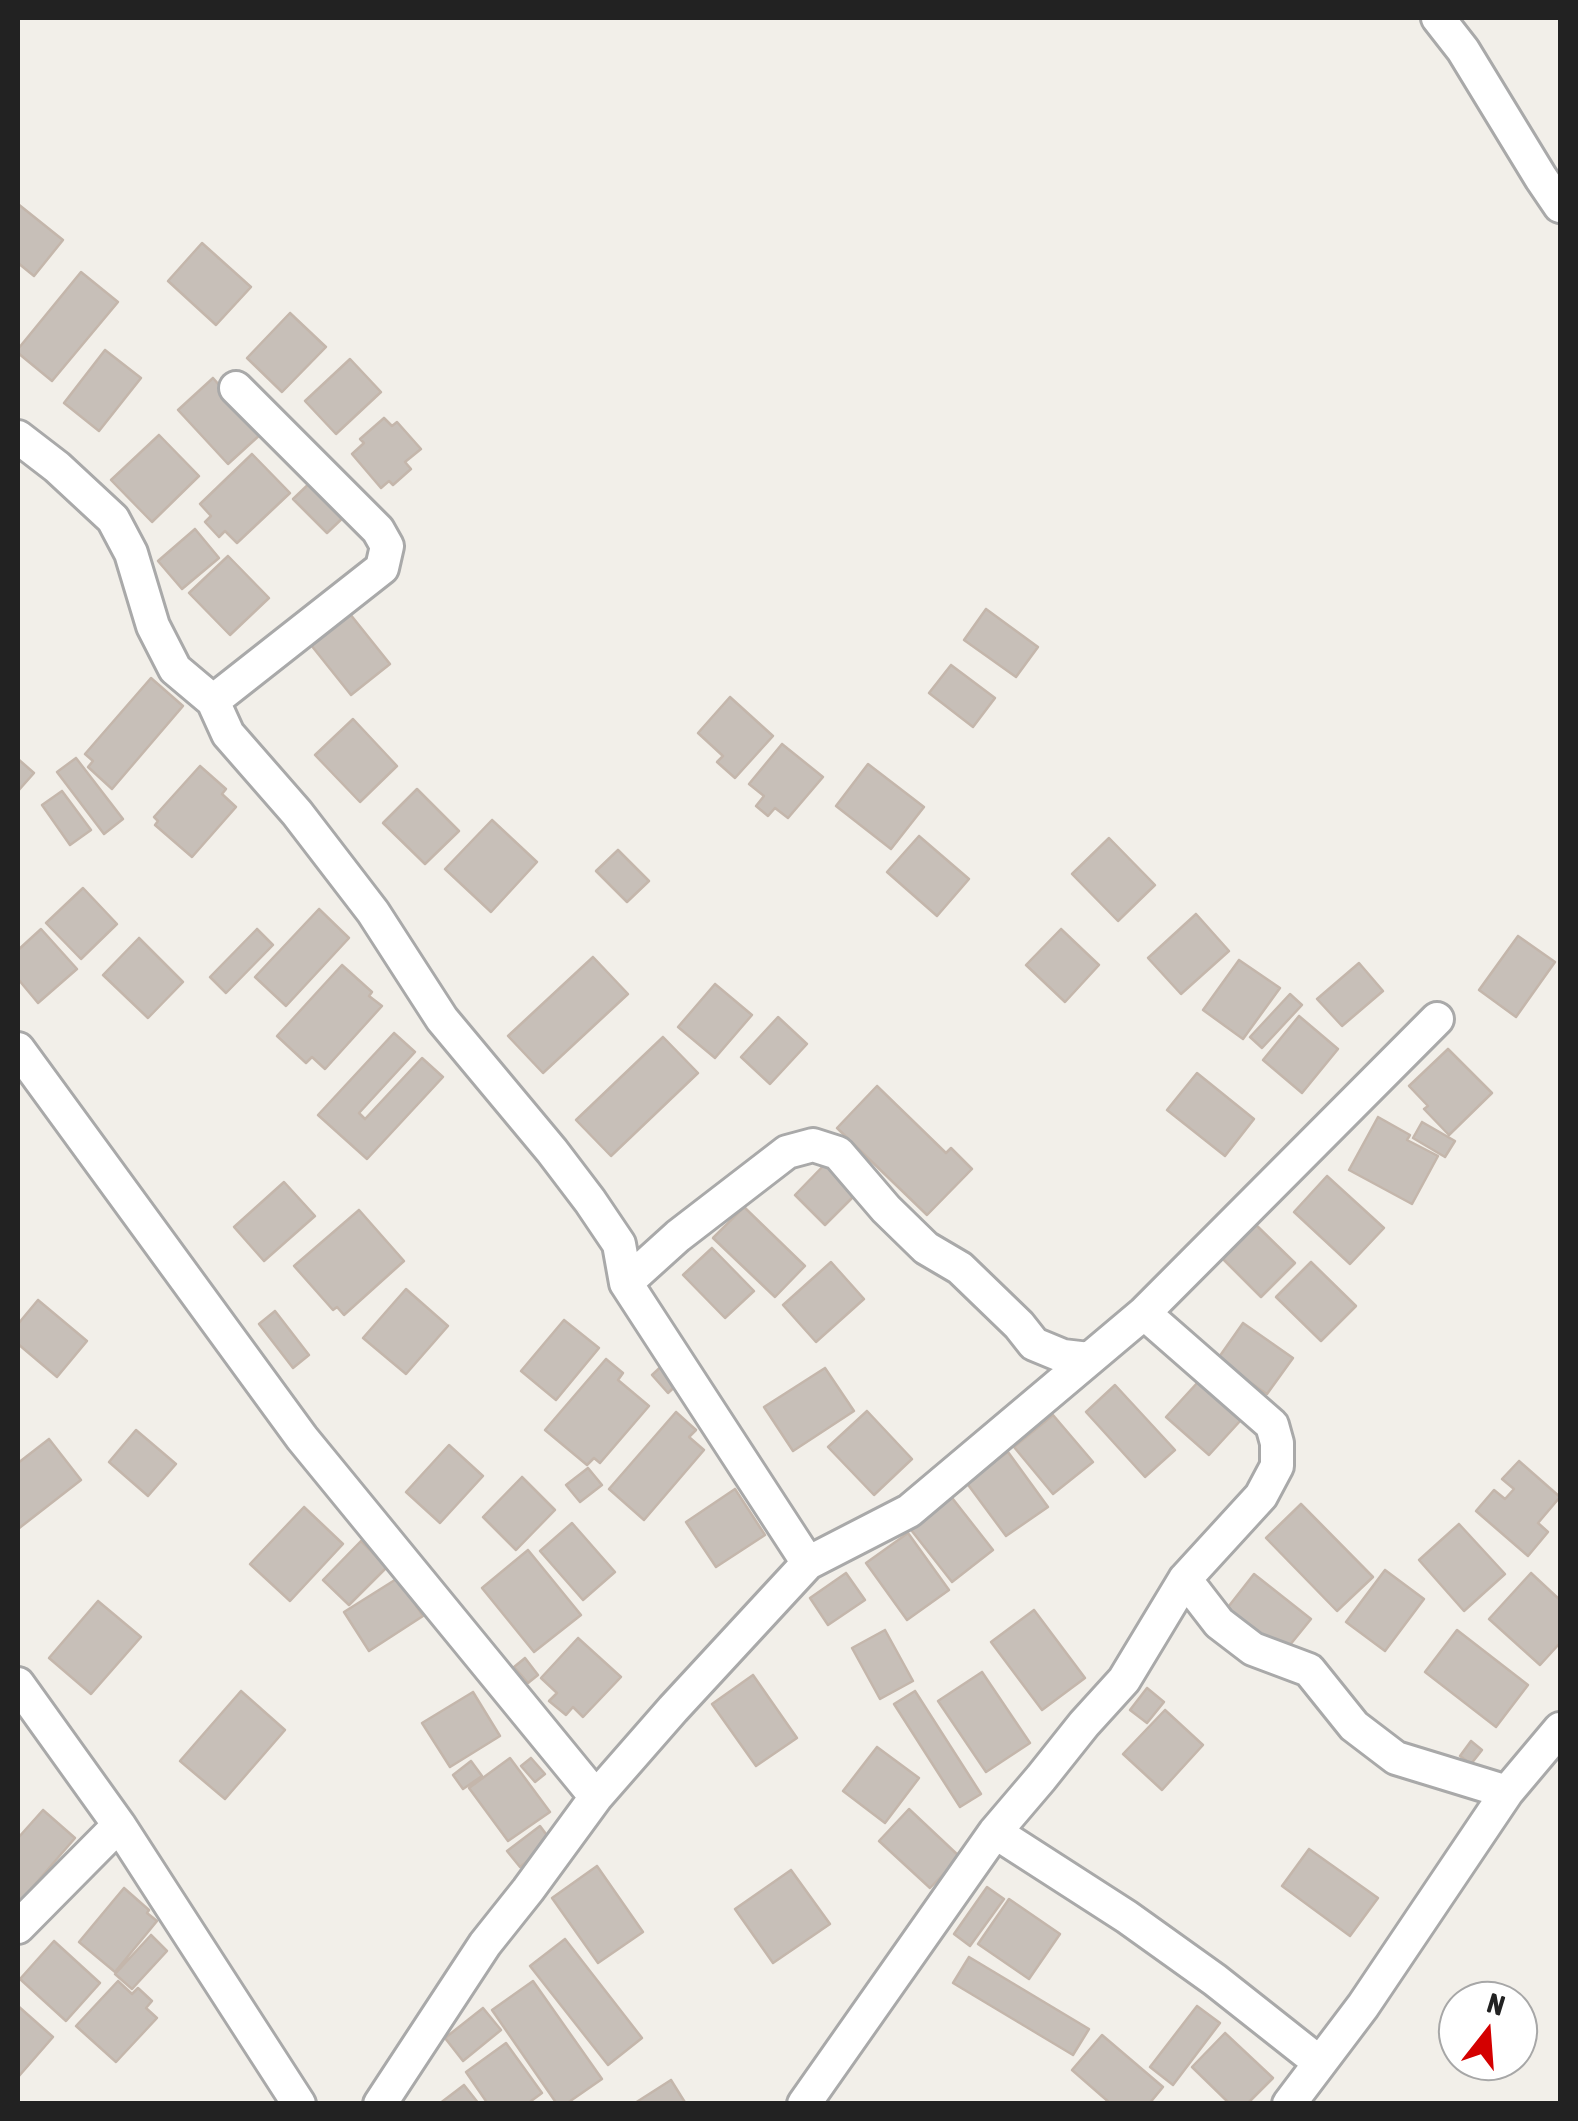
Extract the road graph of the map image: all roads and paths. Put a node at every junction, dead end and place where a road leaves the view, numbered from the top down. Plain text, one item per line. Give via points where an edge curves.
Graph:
1 (1438, 18) edge
2 (1560, 206) edge
3 (236, 388) dead end
4 (18, 436) edge
5 (213, 700) junction
6 (1436, 1018) dead end
7 (18, 1048) edge
8 (626, 1283) junction
9 (1144, 1313) junction
10 (1089, 1359) junction
11 (808, 1563) junction
12 (1185, 1579) junction
13 (18, 1684) edge
14 (1560, 1729) edge
15 (1508, 1792) junction
16 (596, 1797) junction
17 (120, 1825) junction
18 (994, 1832) junction
19 (18, 1927) edge
20 (1320, 2063) junction
21 (299, 2104) edge
22 (380, 2104) edge
23 (804, 2104) edge
24 (1289, 2104) edge

1 - 2 street
3 - 5 street via 387,546 382,568
4 - 5 street via 113,519 175,669
5 - 8 street via 228,734 373,912 442,1020 590,1202 619,1244
6 - 9 street
7 - 16 street via 302,1438
8 - 10 street via 787,1152 813,1145 838,1153 926,1248 960,1268 1034,1344
8 - 11 street
9 - 10 street
9 - 12 street via 1272,1425 1277,1443 1277,1466 1261,1496
10 - 11 street via 910,1511
11 - 16 street
12 - 15 street via 1219,1623 1253,1649 1309,1670 1354,1726 1396,1758
12 - 18 street via 1124,1680
13 - 17 street
14 - 15 street
15 - 20 street
16 - 22 street via 485,1944
17 - 19 street
17 - 21 street
18 - 20 street via 1215,1980
18 - 23 street
20 - 24 street

